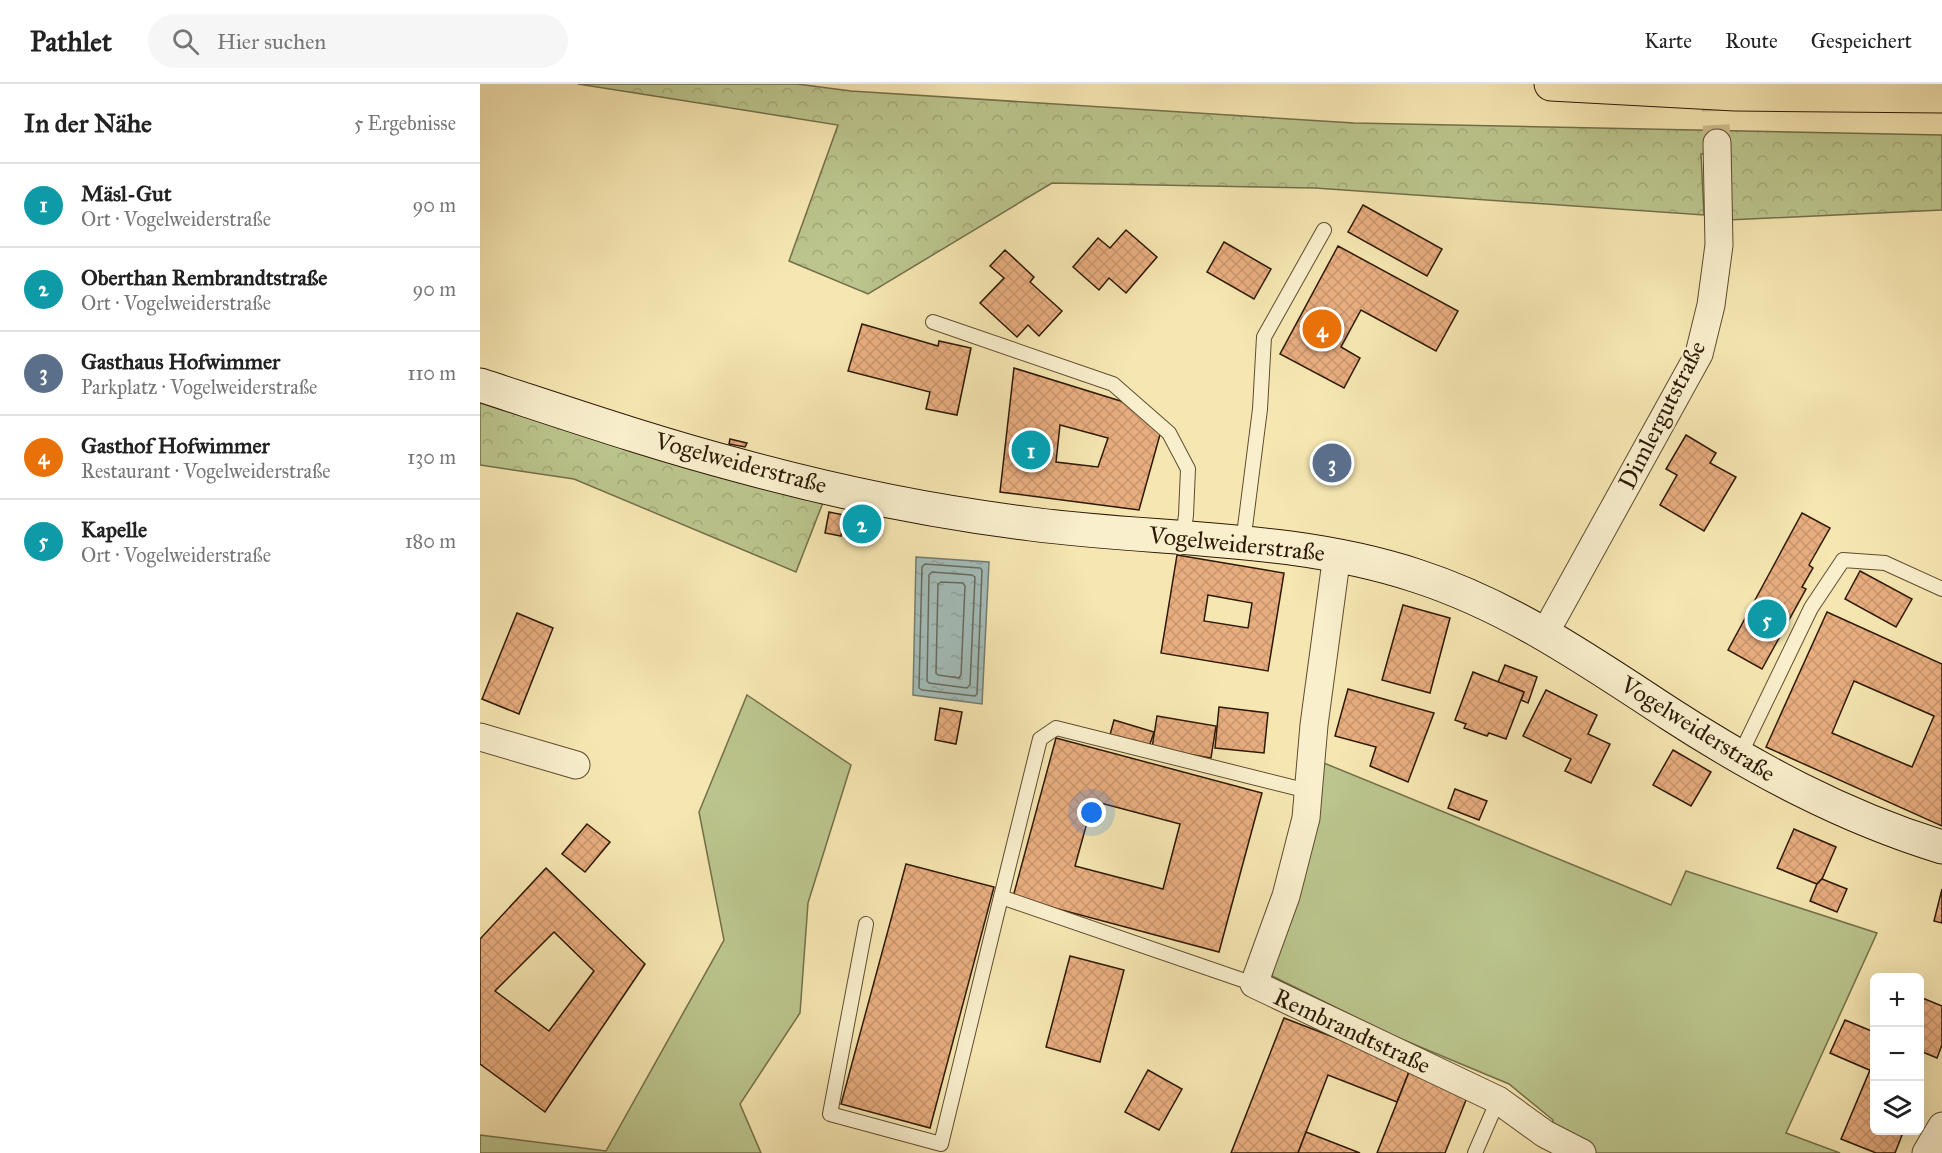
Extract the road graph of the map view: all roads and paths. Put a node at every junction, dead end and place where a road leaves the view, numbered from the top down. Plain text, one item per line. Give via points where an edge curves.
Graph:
1 (1551, 84) edge
2 (1942, 96) edge
3 (1717, 143) tunnel mouth
4 (1324, 230) dead end
5 (933, 322) dead end
6 (480, 385) edge
7 (1183, 537) junction
8 (1243, 543) junction
9 (1339, 555) junction
10 (1942, 589) edge
11 (1545, 633) junction
12 (480, 737) edge
13 (1739, 757) junction
14 (576, 765) dead end
15 (1308, 791) junction
16 (1942, 847) edge
17 (1001, 897) junction
18 (866, 924) dead end
19 (1254, 984) junction
20 (1498, 1100) junction
21 (1942, 1126) edge
22 (1474, 1153) edge
23 (1582, 1153) edge
24 (1926, 1153) edge

1 - 2 highway via 1735,94
3 - 11 street, Dimlergutstraße via 1719,245 1699,354
4 - 8 lane via 1264,337 1260,409
5 - 7 lane via 1113,384 1169,433 1188,469
6 - 7 main road, Vogelweiderstraße via 740,466 905,505 1034,525
7 - 8 main road, Vogelweiderstraße
8 - 9 main road, Vogelweiderstraße
9 - 11 main road, Vogelweiderstraße via 1417,576 1484,601
9 - 15 street, Rembrandtstraße
10 - 13 lane via 1885,562 1843,560 1811,608
11 - 13 main road, Vogelweiderstraße
12 - 14 street
13 - 16 main road, Vogelweiderstraße via 1835,807
15 - 17 lane via 1056,728 1040,739
15 - 19 street, Rembrandtstraße via 1306,818 1286,896
17 - 18 lane via 941,1144 830,1114
17 - 19 lane
19 - 20 street, Rembrandtstraße
20 - 22 lane
20 - 23 street, Rembrandtstraße via 1545,1134
21 - 24 street

